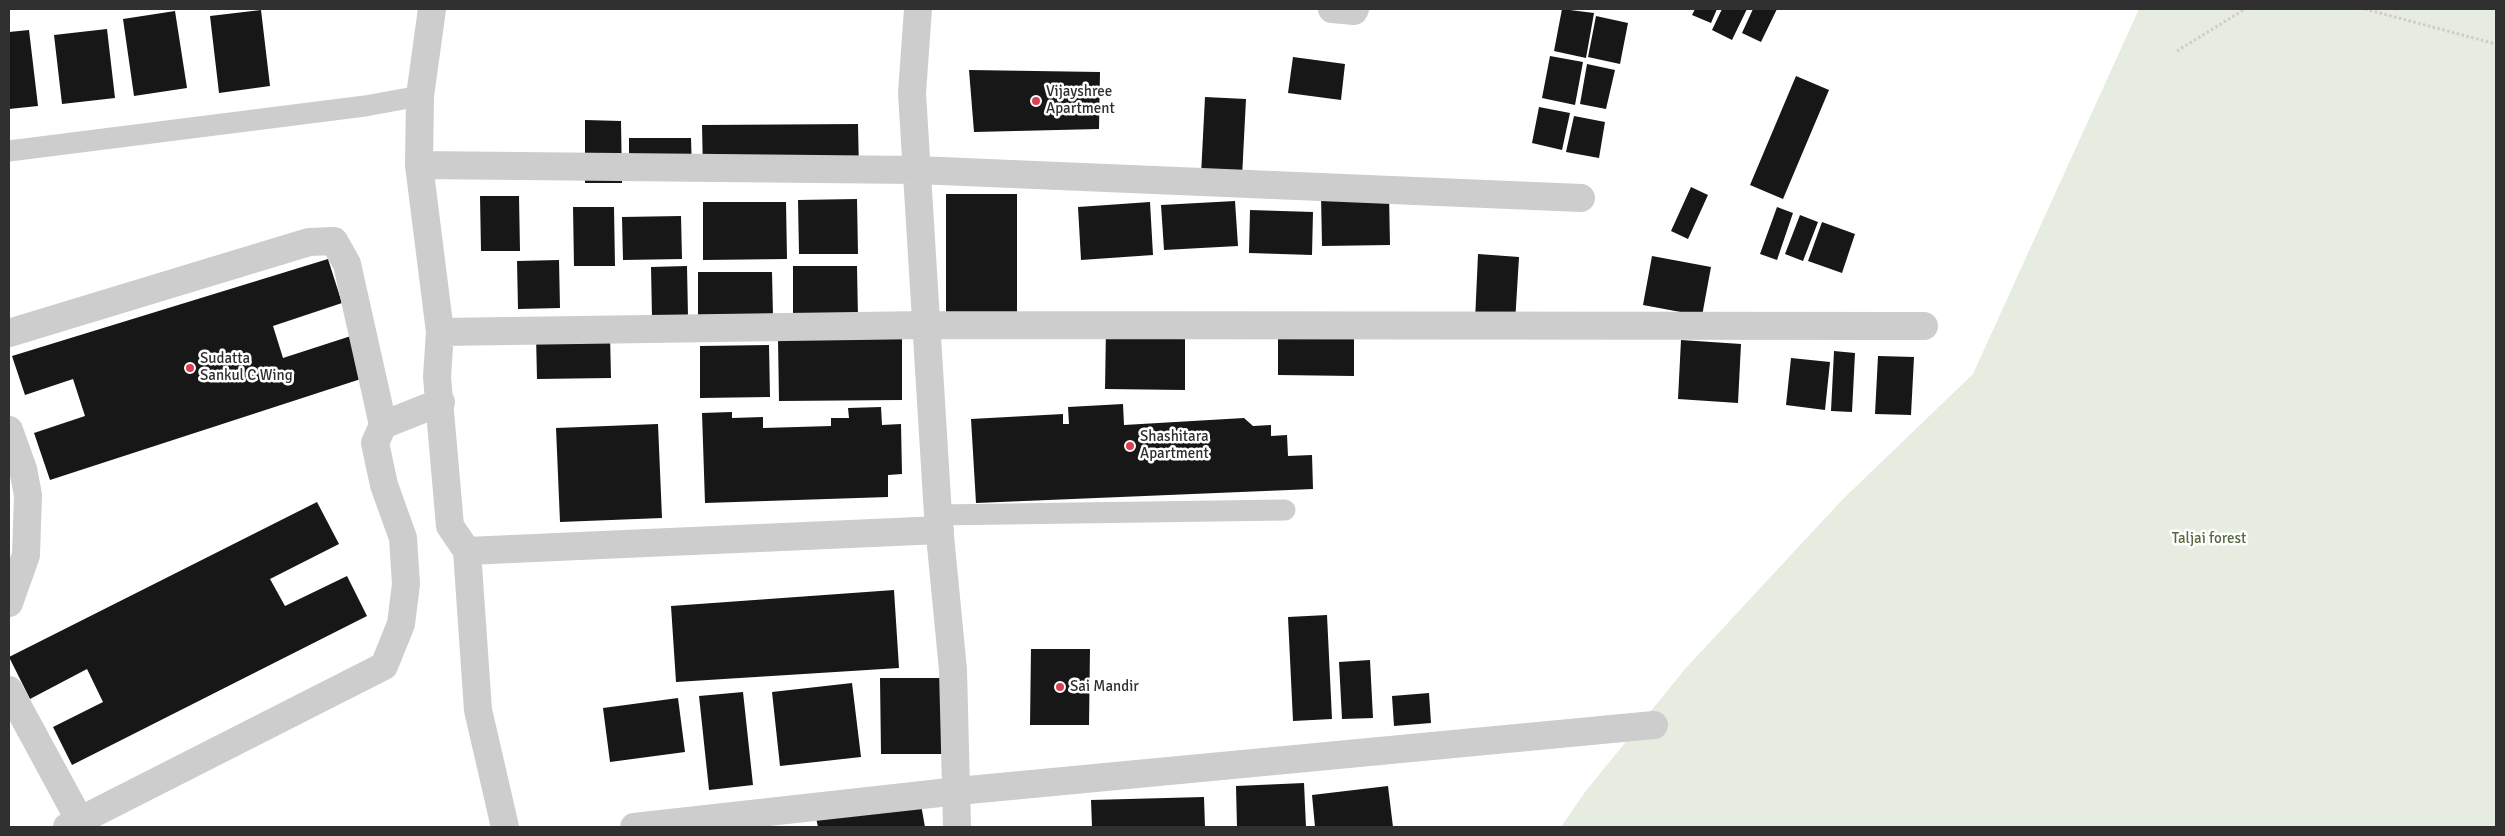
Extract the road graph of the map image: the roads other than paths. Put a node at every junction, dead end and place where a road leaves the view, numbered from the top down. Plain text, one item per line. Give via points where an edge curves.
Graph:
1 (432, 9) edge
2 (918, 9) edge
3 (1332, 9) edge
4 (1355, 9) edge
5 (420, 96) junction
6 (9, 151) edge
7 (419, 165) junction
8 (917, 170) junction
9 (1581, 198) dead end
10 (926, 325) junction
11 (1924, 326) dead end
12 (452, 332) junction
13 (9, 333) edge
14 (441, 402) junction
15 (383, 425) junction
16 (9, 430) edge
17 (1285, 510) dead end
18 (939, 522) junction
19 (467, 551) junction
20 (9, 603) edge
21 (9, 690) edge
22 (1654, 725) dead end
23 (958, 791) junction
24 (74, 824) edge
25 (505, 827) edge
26 (634, 827) edge
27 (957, 827) edge

1 - 5 street
2 - 8 street via 912,93
3 - 4 street
5 - 6 lane via 365,106
5 - 7 street
7 - 8 street
7 - 12 street
8 - 9 street
8 - 10 street
10 - 11 street
10 - 12 street
10 - 18 street
12 - 14 street via 437,377
13 - 15 street via 309,242 334,241 348,264
14 - 15 street
14 - 19 street via 450,526
15 - 24 street via 375,443 384,485 403,538 406,584 401,624 384,666
16 - 20 street via 28,495 26,555
17 - 18 lane
18 - 19 street
18 - 23 street via 953,670
19 - 25 street via 478,710
21 - 24 street
22 - 23 street
23 - 26 street
23 - 27 street

